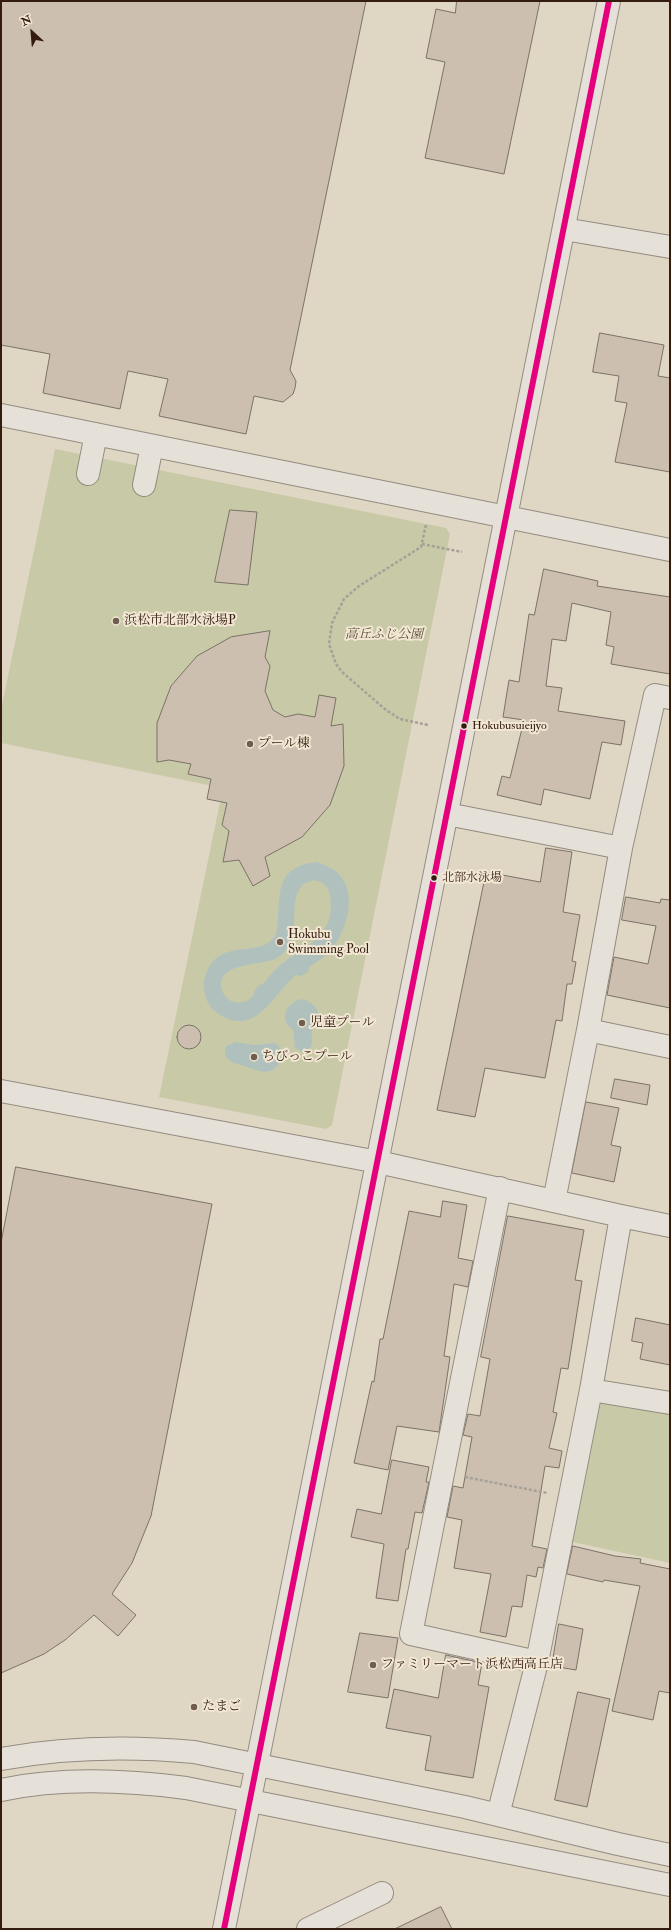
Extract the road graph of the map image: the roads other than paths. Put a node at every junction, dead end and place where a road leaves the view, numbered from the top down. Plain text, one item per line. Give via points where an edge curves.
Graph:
1 (610, 1) edge
2 (564, 229) junction
3 (670, 248) edge
4 (1, 415) edge
5 (96, 434) junction
6 (152, 446) junction
7 (88, 474) dead end
8 (144, 485) dead end
9 (506, 517) junction
10 (670, 550) edge
11 (670, 698) edge
12 (447, 814) junction
13 (621, 848) junction
14 (588, 1030) junction
15 (670, 1047) edge
16 (1, 1091) edge
17 (378, 1162) junction
18 (500, 1188) junction
19 (554, 1201) junction
20 (621, 1216) junction
21 (670, 1226) edge
22 (591, 1390) junction
23 (670, 1403) edge
24 (538, 1662) junction
25 (1, 1759) edge
26 (257, 1765) junction
27 (1, 1790) edge
28 (250, 1801) junction
29 (498, 1815) junction
30 (670, 1855) edge
31 (670, 1885) edge
32 (382, 1893) dead end
33 (224, 1929) edge
34 (308, 1929) edge

1 - 2 street
2 - 3 street
2 - 9 street
4 - 5 street
5 - 6 street
5 - 7 street
6 - 8 street
6 - 9 street
9 - 10 street
9 - 12 street
11 - 13 street via 655,695
12 - 13 street
12 - 17 street
13 - 14 street
14 - 15 street
14 - 19 street
16 - 17 street
17 - 18 street
17 - 26 street
18 - 19 street
18 - 24 street via 411,1634
19 - 20 street
20 - 21 street
20 - 22 street
22 - 23 street
22 - 24 street
24 - 29 street
25 - 26 street via 48,1752 117,1748 194,1752
26 - 28 street
26 - 29 street
27 - 28 street via 41,1784 114,1781 186,1788
28 - 31 street
28 - 33 street
29 - 30 street
32 - 34 street

